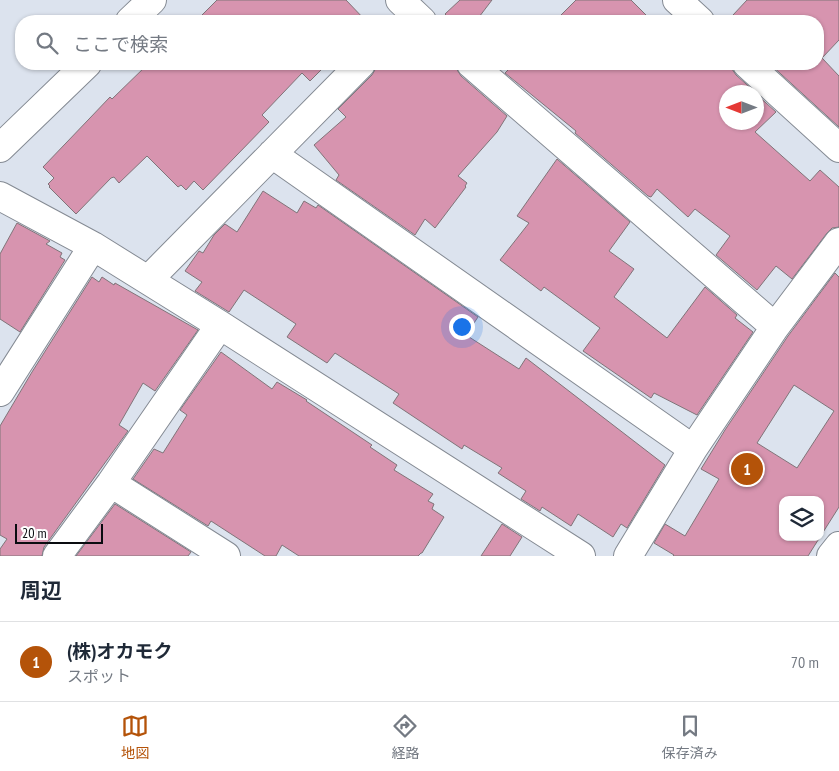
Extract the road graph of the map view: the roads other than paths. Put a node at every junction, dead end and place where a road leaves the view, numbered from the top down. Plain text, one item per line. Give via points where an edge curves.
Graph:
1 (152, 0) edge
2 (677, 0) edge
3 (136, 15) edge
4 (693, 15) edge
5 (81, 70) edge
6 (355, 70) edge
7 (478, 70) edge
8 (754, 70) edge
9 (0, 148) edge
10 (839, 148) edge
11 (272, 154) junction
12 (0, 196) edge
13 (839, 242) edge
14 (92, 246) junction
15 (148, 280) junction
16 (220, 324) junction
17 (774, 327) junction
18 (0, 392) edge
19 (694, 449) junction
20 (111, 483) junction
21 (839, 546) edge
22 (57, 556) edge
23 (226, 556) edge
24 (581, 556) edge
25 (628, 556) edge
26 (831, 556) edge

1 - 3 street
2 - 4 street
5 - 9 street
6 - 11 street
7 - 17 street
8 - 10 street
11 - 15 street
11 - 19 street
12 - 14 street
13 - 17 street
14 - 15 street
14 - 18 street
15 - 16 street
16 - 20 street
16 - 24 street
17 - 19 street
19 - 25 street
20 - 22 street
20 - 23 street
21 - 26 street

